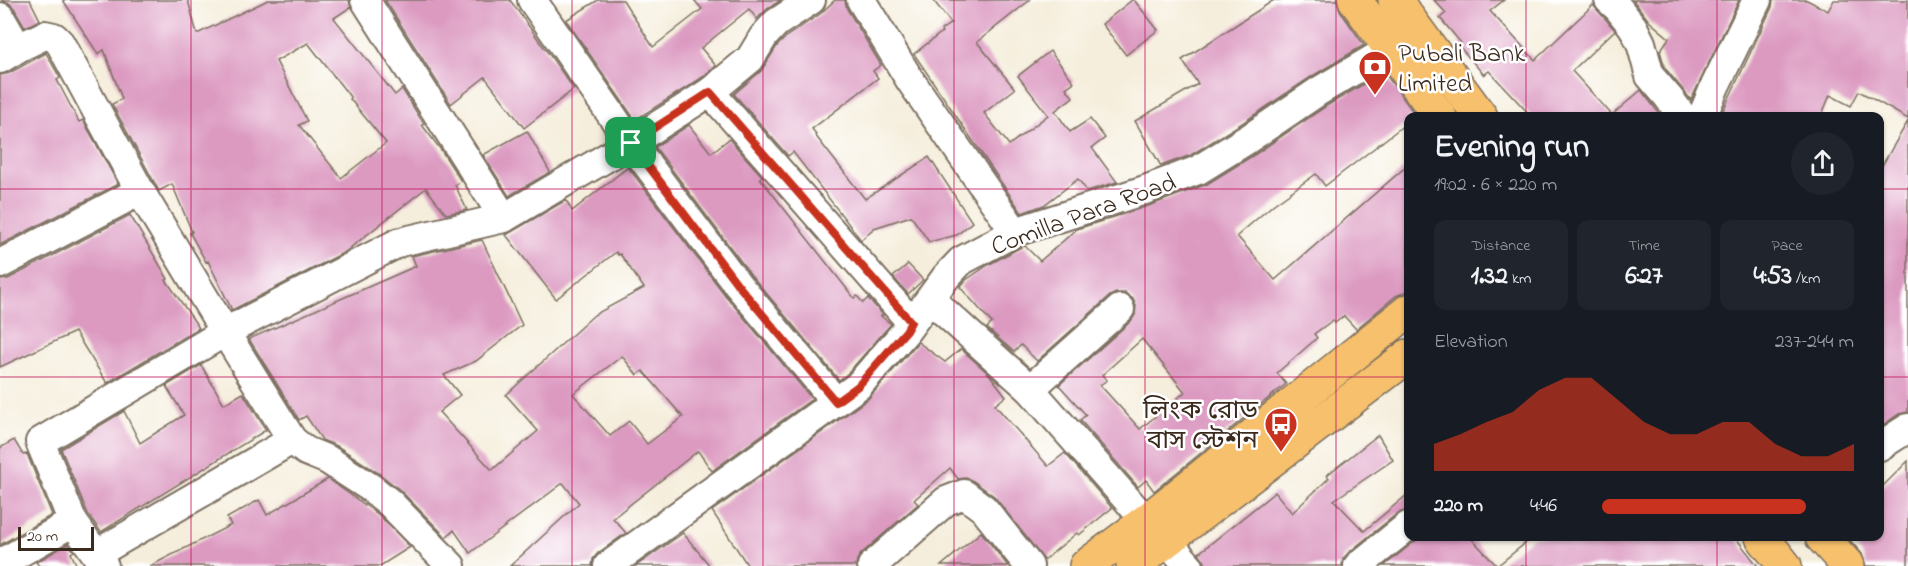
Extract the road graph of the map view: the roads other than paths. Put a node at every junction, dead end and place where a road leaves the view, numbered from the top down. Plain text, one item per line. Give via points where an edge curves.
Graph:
1 (365, 0) edge
2 (532, 0) edge
3 (811, 0) edge
4 (861, 0) edge
5 (1355, 0) edge
6 (1395, 0) edge
7 (1609, 0) edge
8 (1757, 0) edge
9 (0, 17) edge
10 (1389, 49) junction
11 (9, 53) edge
12 (710, 92) junction
13 (1436, 112) edge
14 (1477, 112) edge
15 (1679, 112) edge
16 (1704, 112) edge
17 (631, 143) junction
18 (140, 191) junction
19 (504, 218) junction
20 (1015, 232) junction
21 (0, 264) edge
22 (930, 299) junction
23 (1120, 309) dead end
24 (1404, 314) edge
25 (911, 322) junction
26 (225, 332) junction
27 (1404, 359) edge
28 (1030, 389) junction
29 (836, 402) junction
30 (1908, 428) edge
31 (292, 440) junction
32 (1884, 443) edge
33 (73, 522) junction
34 (1404, 529) edge
35 (1156, 531) junction
36 (1765, 541) edge
37 (1826, 541) edge
38 (100, 560) edge
39 (0, 564) edge
40 (451, 566) edge
41 (608, 566) edge
42 (872, 566) edge
43 (1029, 566) edge
44 (1086, 566) edge
45 (1133, 566) edge
46 (1189, 566) edge
47 (1358, 566) edge
48 (1785, 566) edge
49 (1848, 566) edge

1 - 19 street
2 - 17 street
3 - 12 street via 776,23 750,59
4 - 20 street via 910,80
5 - 10 main road
6 - 14 main road
7 - 15 street via 1633,27 1650,76
8 - 16 street
9 - 11 street
10 - 13 main road
10 - 20 street, Comilla Para Road via 1198,170
11 - 18 street via 45,34 60,43
12 - 17 street
12 - 25 street
17 - 19 street
17 - 29 street via 738,285
18 - 21 street
18 - 26 street
19 - 26 street via 400,242
20 - 22 street, Comilla Para Road via 961,261
22 - 25 street, Comilla Para Road
22 - 28 street
23 - 28 street
24 - 35 main road
25 - 29 street, Comilla Para Road via 858,386
26 - 31 street
26 - 33 street via 40,442
27 - 35 main road
28 - 35 street
29 - 41 street, Comilla Para Road
30 - 32 street
31 - 38 street
31 - 40 street via 390,503
33 - 38 street
33 - 39 street
34 - 47 street
35 - 44 main road
35 - 45 main road
35 - 46 street
36 - 48 main road
37 - 49 main road
42 - 43 street via 946,501 964,494 984,509

